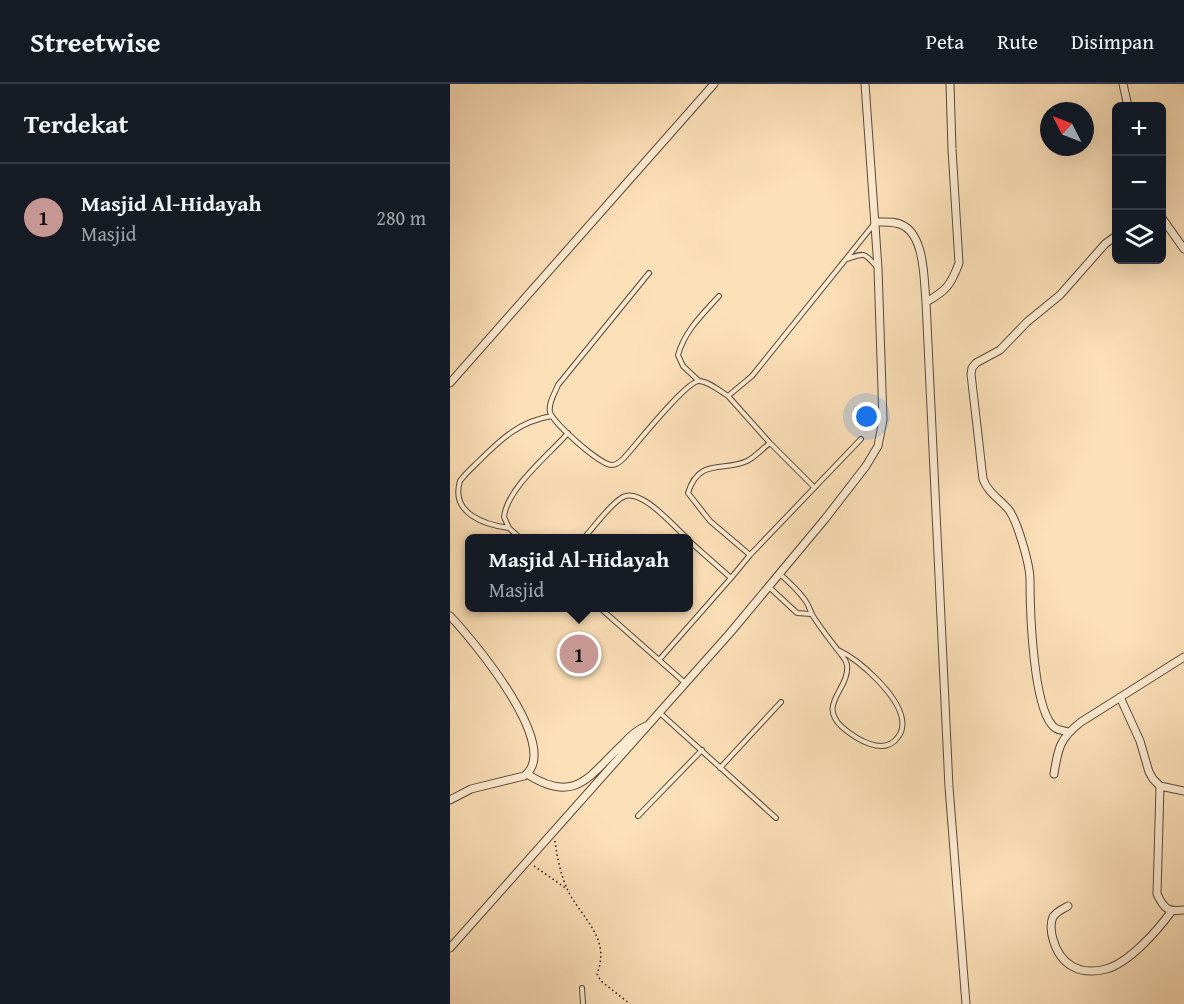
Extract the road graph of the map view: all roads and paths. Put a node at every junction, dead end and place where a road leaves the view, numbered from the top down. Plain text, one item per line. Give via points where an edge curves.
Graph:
1 (714, 84) edge
2 (865, 84) edge
3 (950, 84) edge
4 (1123, 84) edge
5 (1127, 102) edge
6 (876, 222) junction
7 (1166, 225) edge
8 (1112, 239) edge
9 (1184, 249) edge
10 (847, 259) junction
11 (878, 268) junction
12 (649, 273) dead end
13 (719, 296) dead end
14 (926, 302) junction
15 (699, 381) junction
16 (450, 383) edge
17 (728, 396) junction
18 (552, 416) junction
19 (568, 433) junction
20 (861, 439) dead end
21 (770, 443) junction
22 (814, 487) junction
23 (509, 528) junction
24 (516, 534) edge
25 (588, 534) edge
26 (682, 534) edge
27 (693, 544) edge
28 (750, 555) junction
29 (779, 574) junction
30 (731, 578) junction
31 (768, 586) junction
32 (604, 612) edge
33 (811, 614) junction
34 (450, 616) edge
35 (838, 650) junction
36 (1184, 657) edge
37 (658, 660) junction
38 (684, 682) junction
39 (1120, 697) junction
40 (781, 702) dead end
41 (660, 712) junction
42 (648, 725) junction
43 (1068, 732) junction
44 (702, 750) junction
45 (720, 768) junction
46 (527, 774) junction
47 (1054, 774) dead end
48 (1160, 786) junction
49 (1184, 791) edge
50 (450, 800) edge
51 (638, 816) dead end
52 (776, 818) dead end
53 (555, 831) junction
54 (527, 861) junction
55 (568, 890) junction
56 (1068, 906) dead end
57 (1184, 910) edge
58 (1171, 912) junction
59 (450, 948) edge
60 (582, 988) dead end
61 (964, 1003) edge
62 (583, 1004) edge
63 (630, 1004) edge

1 - 16 street
2 - 6 street
3 - 14 street via 959,263 953,281 943,293
4 - 5 street
6 - 10 lane
6 - 11 street
6 - 14 street via 905,226 915,238
7 - 9 street
8 - 43 street via 1048,307 1000,350 976,363 971,374 983,480 986,489 1015,520 1028,566 1036,676 1045,712 1052,725
10 - 11 lane via 865,254
10 - 17 lane via 752,376
11 - 29 street via 883,420 878,446
12 - 18 lane via 558,385 550,405
13 - 15 lane via 691,327 678,355 683,366
14 - 61 street via 949,787
15 - 17 lane
15 - 19 lane via 674,401 615,464 598,458
17 - 21 lane
18 - 19 lane
18 - 23 lane via 531,421 502,437 457,489 456,502 464,513
19 - 23 lane via 511,495 504,514
20 - 22 lane
21 - 22 lane
21 - 28 lane via 746,461 700,474 688,493 710,521
22 - 28 lane
23 - 24 lane
25 - 26 lane via 621,498 630,495 646,501
27 - 30 lane
28 - 30 lane
29 - 31 street
29 - 33 lane via 805,600
30 - 37 lane
31 - 33 lane via 797,613
31 - 38 street
32 - 37 lane
33 - 35 lane
34 - 46 street via 506,686 521,714 534,755
35 - 35 lane via 847,669 832,707 835,718 864,742 894,742 902,726 894,700 859,663
36 - 39 street
37 - 38 lane
38 - 41 street
39 - 43 street
39 - 48 street via 1149,772
40 - 45 lane
41 - 42 street
41 - 44 lane
42 - 46 street via 576,786 552,786
42 - 53 street
43 - 47 street via 1058,751
44 - 45 lane
44 - 51 lane
45 - 52 lane
46 - 50 street via 471,789
48 - 49 street
48 - 58 street via 1157,894
53 - 54 street
53 - 55 path via 557,855
54 - 55 path
54 - 59 street
55 - 63 path via 598,939 602,956 597,974
56 - 58 street via 1055,914 1052,937 1063,961 1086,971 1114,966 1150,938
57 - 58 street
60 - 62 lane

